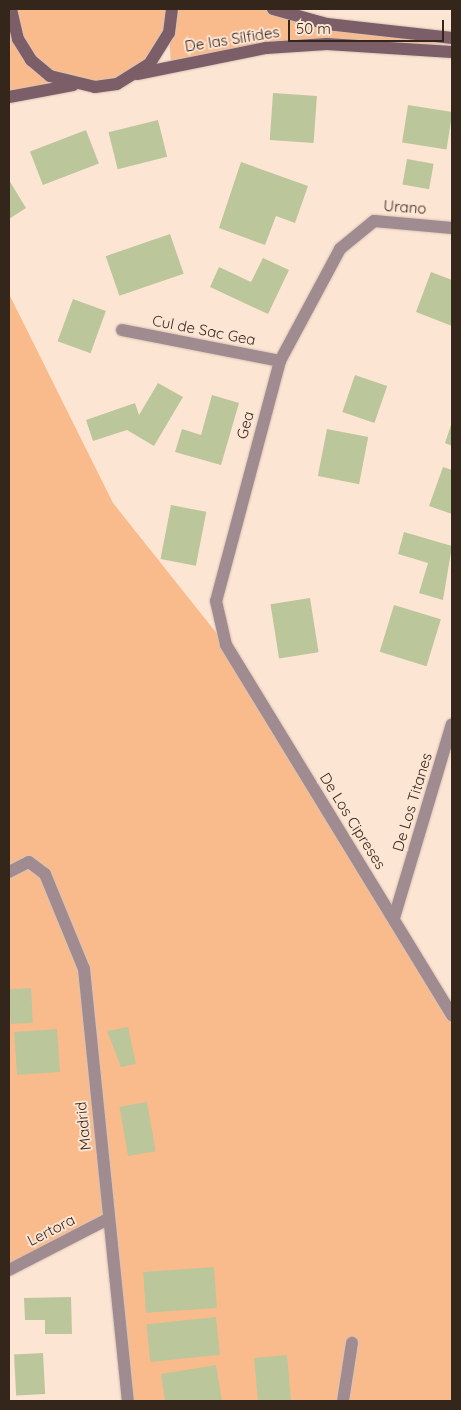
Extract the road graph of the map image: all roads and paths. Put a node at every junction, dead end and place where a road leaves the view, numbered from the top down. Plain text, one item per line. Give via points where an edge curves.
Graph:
1 (172, 9) edge
2 (273, 9) edge
3 (10, 14) edge
4 (452, 38) edge
5 (452, 52) edge
6 (137, 74) junction
7 (73, 85) junction
8 (9, 98) edge
9 (452, 228) edge
10 (357, 231) joint
11 (122, 330) dead end
12 (280, 361) junction
13 (226, 645) joint
14 (452, 724) edge
15 (9, 872) edge
16 (394, 918) junction
17 (452, 1015) edge
18 (108, 1219) junction
19 (9, 1270) edge
20 (352, 1342) dead end
21 (128, 1401) edge
22 (344, 1401) edge

1 - 6 main road via 161,49
2 - 4 main road, De las Sílfides via 327,24
3 - 7 main road via 18,39 31,60 50,76
5 - 6 main road, De las Sílfides via 327,44 266,48
6 - 7 main road, De las Sílfides via 95,88
7 - 8 main road
9 - 10 street, Urano via 374,221
10 - 12 street, Gea via 340,249
11 - 12 street, Cul de Sac Gea
12 - 13 street, Gea via 216,601
13 - 16 street, De Los Cipreses
14 - 16 street, De Los Titanes
15 - 18 street, Madrid via 29,862 45,874 84,969
16 - 17 street, De Los Cipreses
18 - 19 street, Lertora
18 - 21 street, Madrid
20 - 22 street

